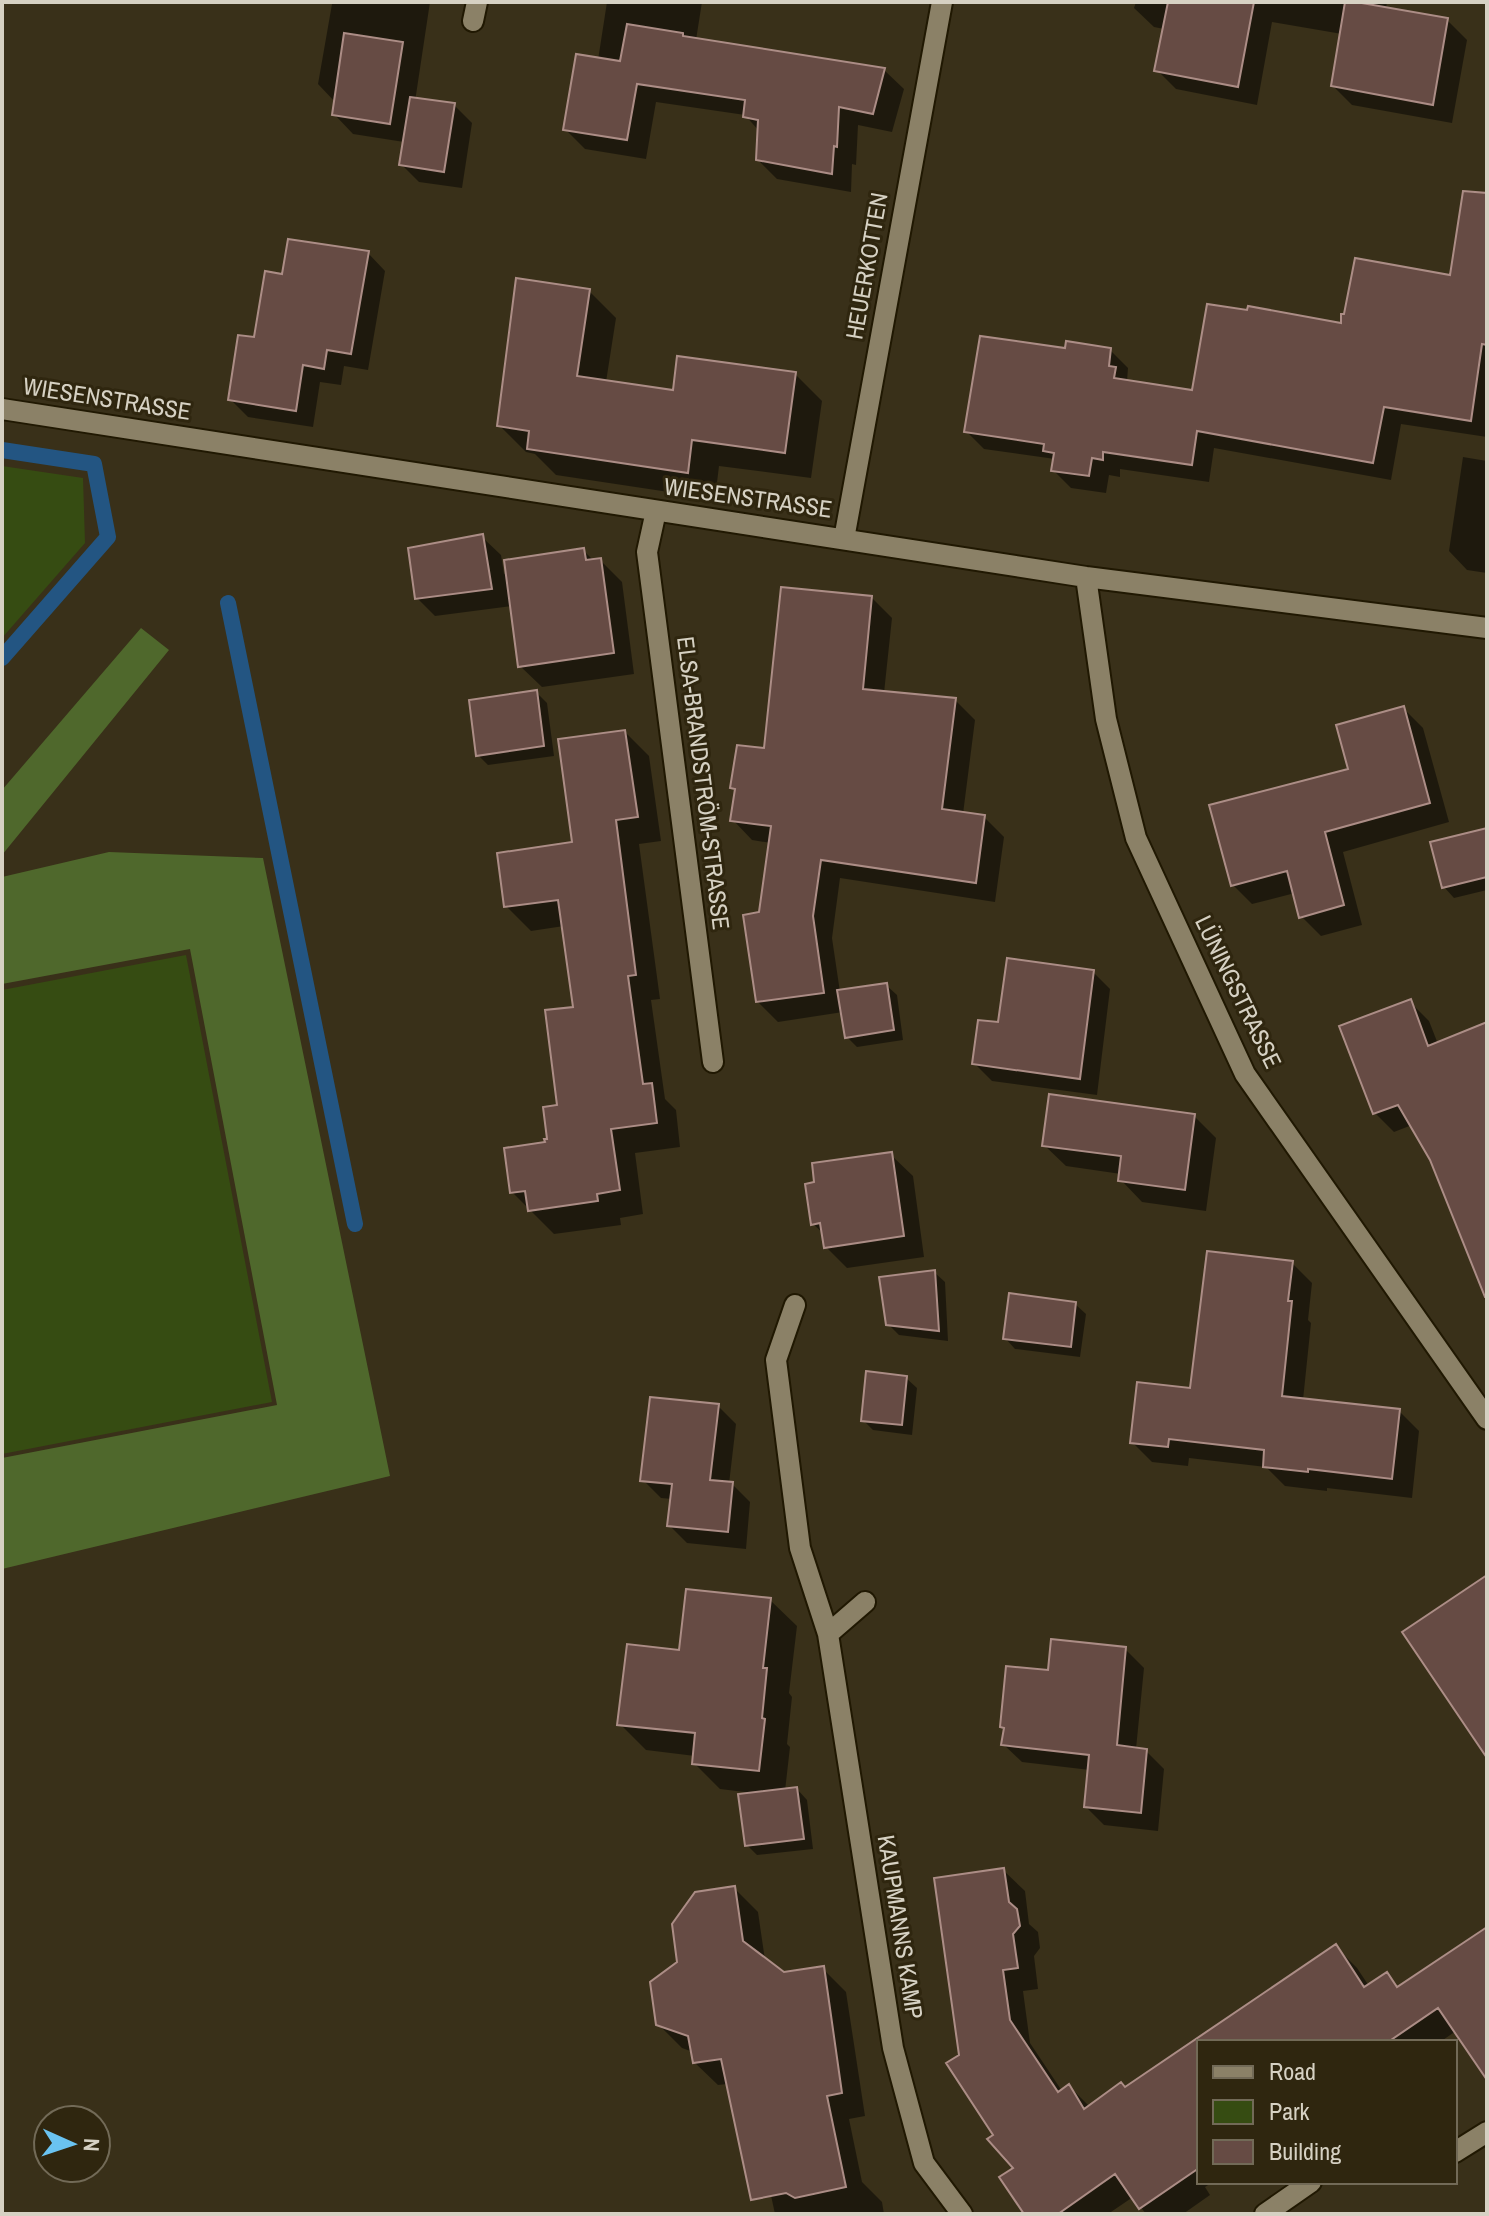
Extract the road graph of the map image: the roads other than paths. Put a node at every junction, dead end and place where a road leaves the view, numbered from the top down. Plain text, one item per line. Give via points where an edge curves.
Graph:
1 (942, 2) edge
2 (2, 409) edge
3 (656, 511) junction
4 (844, 539) junction
5 (1086, 577) junction
6 (1487, 628) edge
7 (713, 1062) dead end
8 (795, 1305) dead end
9 (1487, 1419) edge
10 (865, 1602) dead end
11 (828, 1634) junction
12 (1487, 2132) edge
13 (1457, 2151) edge
14 (1308, 2184) edge
15 (962, 2214) edge
16 (1265, 2214) edge

1 - 4 street, HEUERKOTTEN
2 - 3 street, WIESENSTRASSE
3 - 4 street, WIESENSTRASSE
3 - 7 street, ELSA-BRANDSTRÖM-STRASSE via 647,552
4 - 5 street, WIESENSTRASSE
5 - 6 street, WIESENSTRASSE
5 - 9 street, LÜNINGSTRASSE via 1106,719 1136,838 1245,1074
8 - 11 street, KAUPMANNS KAMP via 776,1360 800,1548
10 - 11 street
11 - 15 street, KAUPMANNS KAMP via 893,2048 924,2163
12 - 13 street
14 - 16 street

